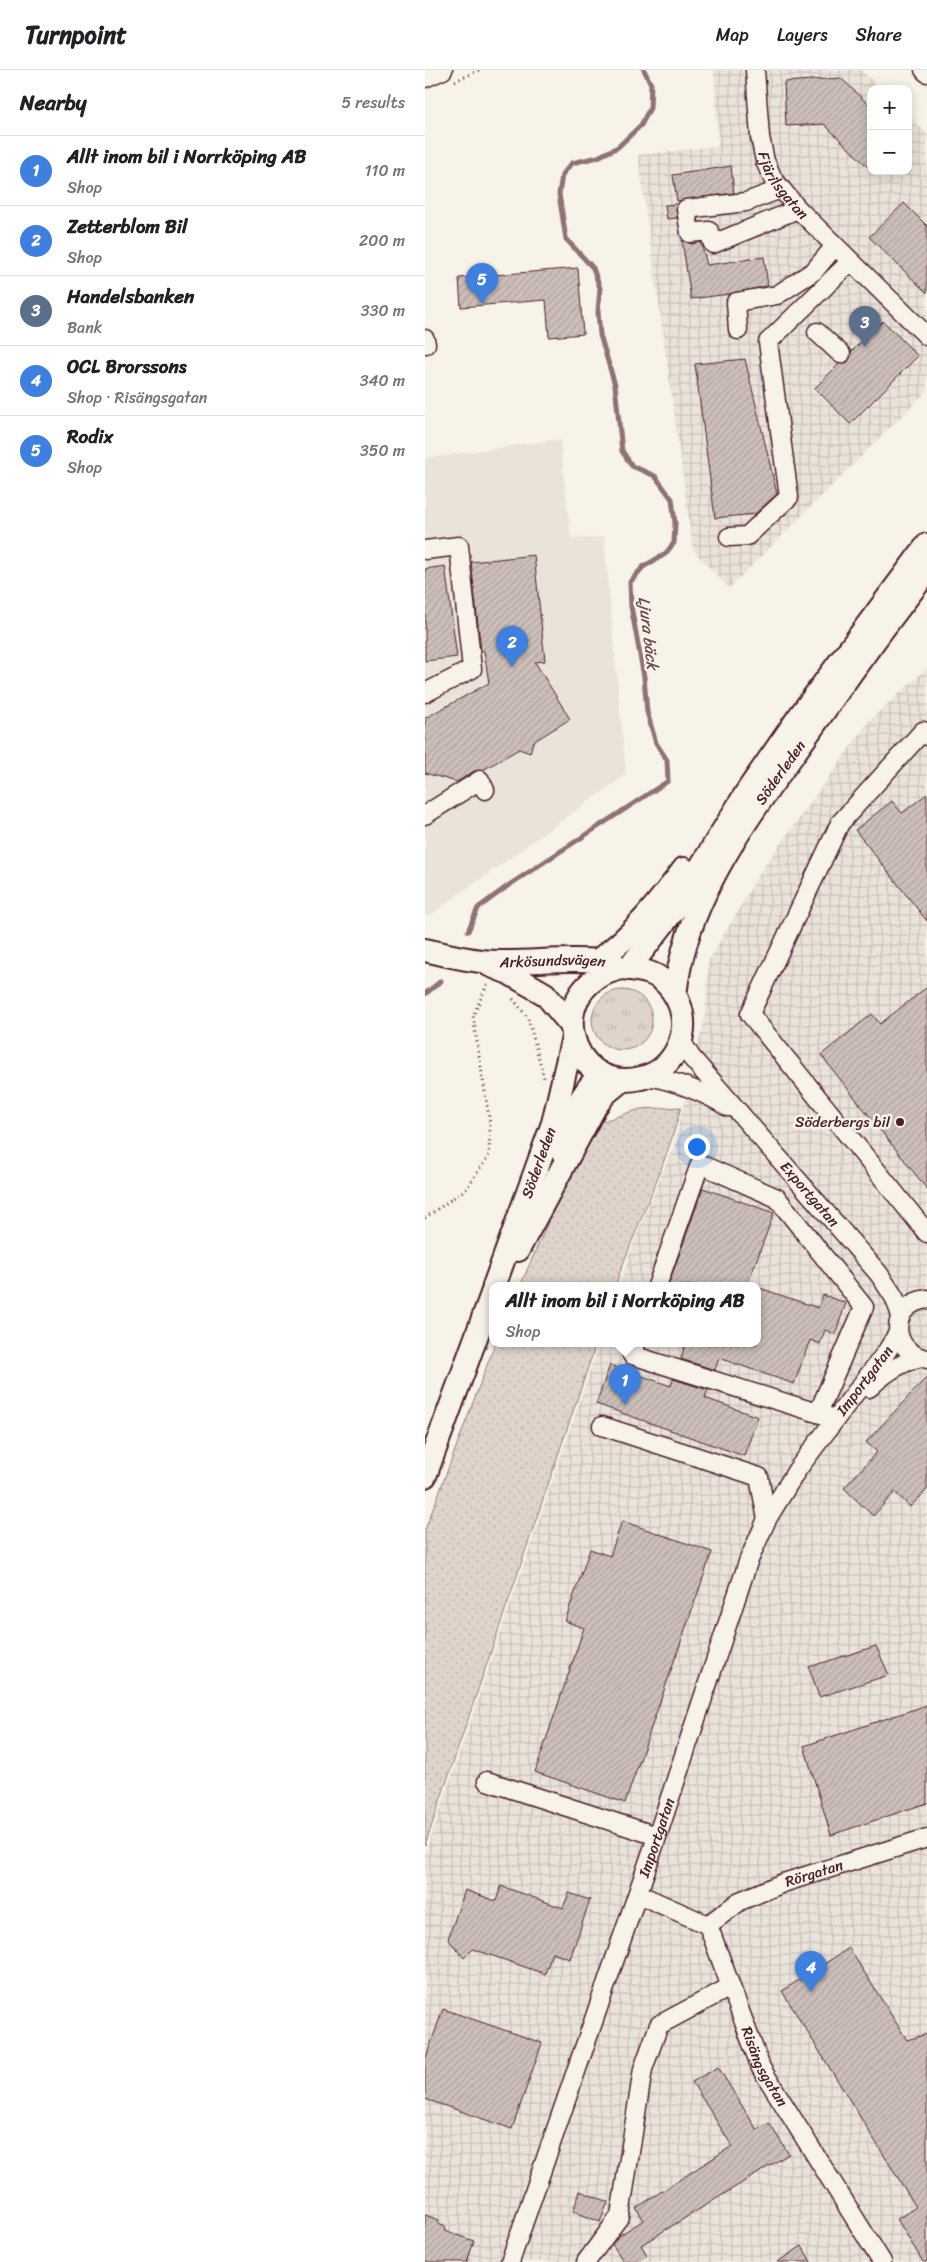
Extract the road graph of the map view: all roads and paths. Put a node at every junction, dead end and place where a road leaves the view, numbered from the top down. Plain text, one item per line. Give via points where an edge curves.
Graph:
1 (443, 70) edge
2 (755, 70) edge
3 (924, 70) edge
4 (927, 73) edge
5 (425, 78) edge
6 (781, 189) junction
7 (798, 209) junction
8 (835, 246) junction
9 (850, 262) junction
10 (738, 330) dead end
11 (817, 332) dead end
12 (927, 336) edge
13 (841, 354) dead end
14 (729, 537) dead end
15 (927, 545) edge
16 (425, 550) edge
17 (927, 572) edge
18 (425, 693) edge
19 (927, 736) edge
20 (485, 790) dead end
21 (748, 790) junction
22 (425, 815) edge
23 (425, 950) edge
24 (597, 961) junction
25 (626, 968) junction
26 (481, 972) junction
27 (487, 985) junction
28 (496, 988) dead end
29 (675, 995) junction
30 (509, 996) dead end
31 (572, 1031) junction
32 (681, 1040) junction
33 (648, 1076) junction
34 (612, 1077) junction
35 (561, 1095) junction
36 (740, 1114) junction
37 (425, 1218) edge
38 (927, 1233) edge
39 (879, 1274) junction
40 (497, 1282) edge
41 (500, 1282) edge
42 (658, 1282) edge
43 (923, 1299) edge
44 (489, 1302) edge
45 (901, 1315) junction
46 (898, 1333) junction
47 (635, 1347) edge
48 (923, 1359) edge
49 (827, 1419) junction
50 (602, 1426) dead end
51 (425, 1476) edge
52 (767, 1519) junction
53 (487, 1781) dead end
54 (657, 1836) junction
55 (927, 1838) edge
56 (637, 1894) junction
57 (707, 1925) junction
58 (730, 1987) junction
59 (510, 2262) edge
60 (586, 2262) edge
61 (882, 2262) edge

1 - 5 street
2 - 6 street, Fjärilsgatan via 761,145 773,179
3 - 4 street
6 - 7 street, Fjärilsgatan
6 - 7 street via 746,202 686,209 690,233 709,231 713,244
7 - 8 street, Fjärilsgatan
8 - 9 street, Fjärilsgatan
8 - 10 street via 814,271 777,295 736,302
9 - 12 street, Fjärilsgatan
9 - 14 street via 767,342 789,497 747,536
11 - 13 street
15 - 21 main road, Söderleden
16 - 18 street via 459,546 473,669
17 - 29 main road, Söderleden via 776,779 715,872 689,928
19 - 38 street via 923,731 840,824 750,1014
20 - 22 street via 480,780
21 - 24 main road, Söderleden via 646,919 622,943
21 - 25 main road, Söderleden via 674,910
23 - 26 main road, Arkösundsvägen
24 - 25 main road, Arkösundsvägen
24 - 26 main road, Arkösundsvägen
25 - 29 main road via 651,973 669,986
25 - 31 main road via 600,975 590,982 576,1001
26 - 27 path
26 - 31 main road, Arkösundsvägen via 509,973 545,994
27 - 28 path
27 - 37 path via 473,1016 490,1124 489,1155 466,1190
29 - 32 main road via 683,1017
30 - 35 path via 528,1018 547,1086 551,1092
31 - 34 main road via 583,1058
31 - 35 main road, Söderleden
32 - 33 main road via 669,1062
32 - 36 street, Exportgatan via 685,1050
33 - 34 main road
33 - 36 street, Exportgatan via 691,1087
34 - 41 main road, Söderleden via 589,1087 569,1122 518,1252
35 - 40 main road, Söderleden
36 - 39 street, Exportgatan
39 - 43 street, Exportgatan via 899,1289
39 - 45 street, Exportgatan
42 - 49 street via 700,1164 777,1198 864,1306
43 - 45 street via 909,1306
44 - 51 main road, Söderleden
45 - 46 street
46 - 48 street via 905,1348
46 - 49 street, Importgatan via 887,1351
47 - 49 street via 632,1355
48 - 49 street, Importgatan via 903,1363 883,1374
49 - 52 street, Importgatan
50 - 52 street via 759,1477
52 - 54 street, Importgatan via 748,1562
53 - 54 street
54 - 56 street, Importgatan
55 - 57 street, Rörgatan via 783,1883 740,1902
56 - 57 street
56 - 59 street, Importgatan
57 - 58 street, Risängsgatan
58 - 60 street via 659,2025 643,2069 620,2216
58 - 61 street, Risängsgatan via 761,2068

